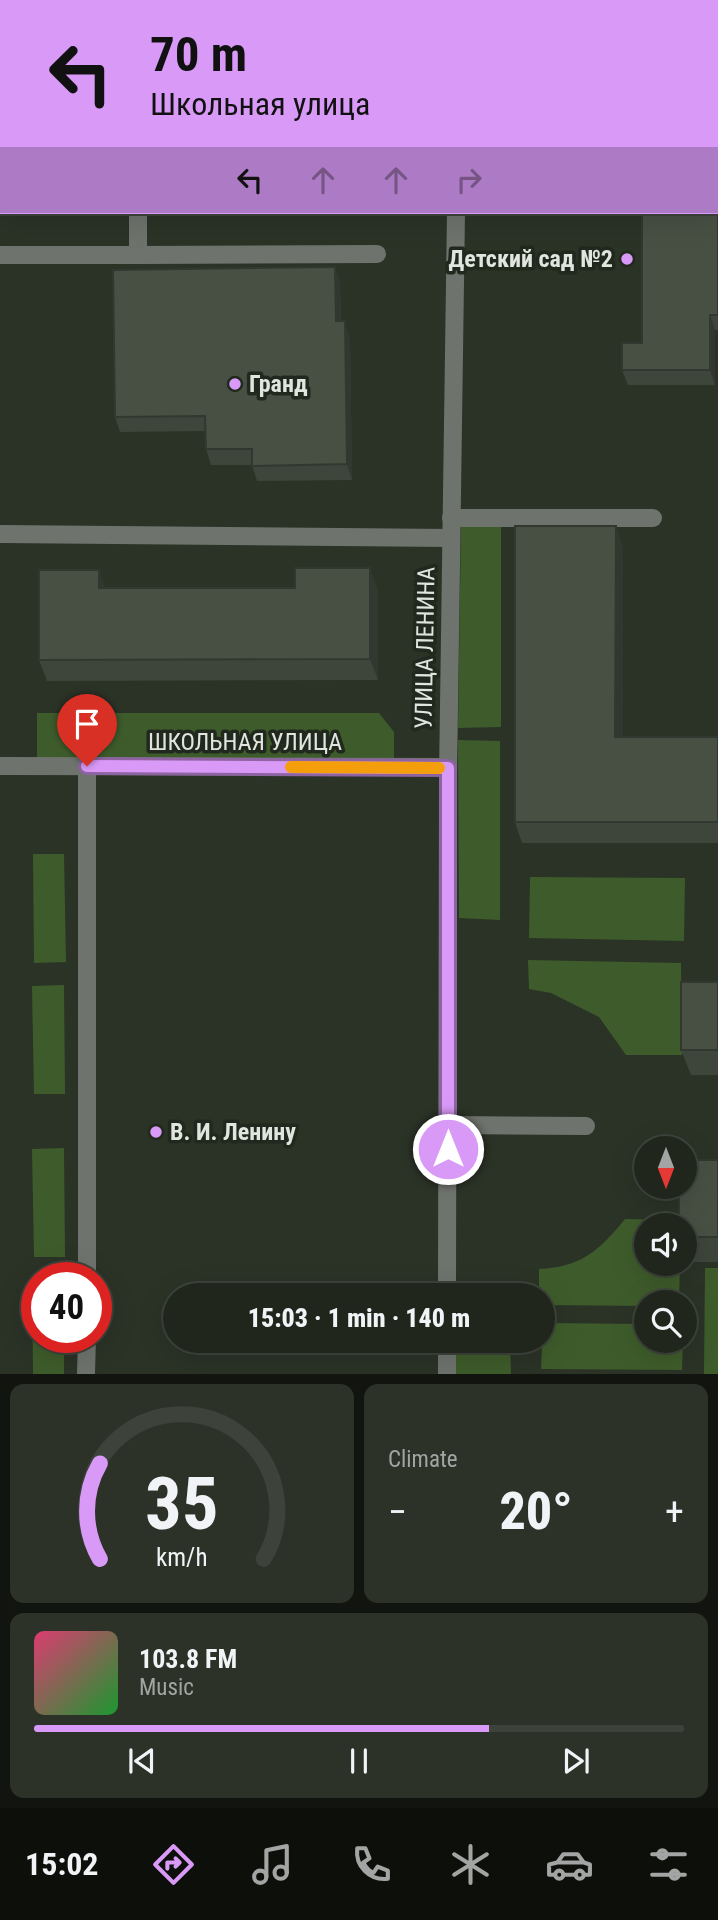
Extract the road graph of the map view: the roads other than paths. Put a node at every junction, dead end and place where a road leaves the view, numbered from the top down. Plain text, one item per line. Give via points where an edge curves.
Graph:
1 (138, 214) edge
2 (456, 214) edge
3 (377, 254) dead end
4 (0, 255) edge
5 (138, 255) junction
6 (451, 518) junction
7 (653, 518) dead end
8 (0, 534) edge
9 (451, 538) junction
10 (0, 766) edge
11 (87, 766) junction
12 (448, 768) junction
13 (449, 1125) junction
14 (586, 1126) dead end
15 (87, 1262) edge
16 (447, 1283) edge
17 (86, 1353) edge
18 (447, 1353) edge
19 (86, 1374) edge
20 (447, 1374) edge

1 - 5 street
2 - 6 street, УЛИЦА ЛЕНИНА
3 - 5 street
4 - 5 street
6 - 7 street
6 - 9 street, УЛИЦА ЛЕНИНА
8 - 9 street
9 - 12 street, УЛИЦА ЛЕНИНА
10 - 11 street, ШКОЛЬНАЯ УЛИЦА
11 - 12 street, ШКОЛЬНАЯ УЛИЦА
11 - 15 street
12 - 13 street, УЛИЦА ЛЕНИНА
13 - 14 street
13 - 16 street, УЛИЦА ЛЕНИНА
17 - 19 street
18 - 20 street

